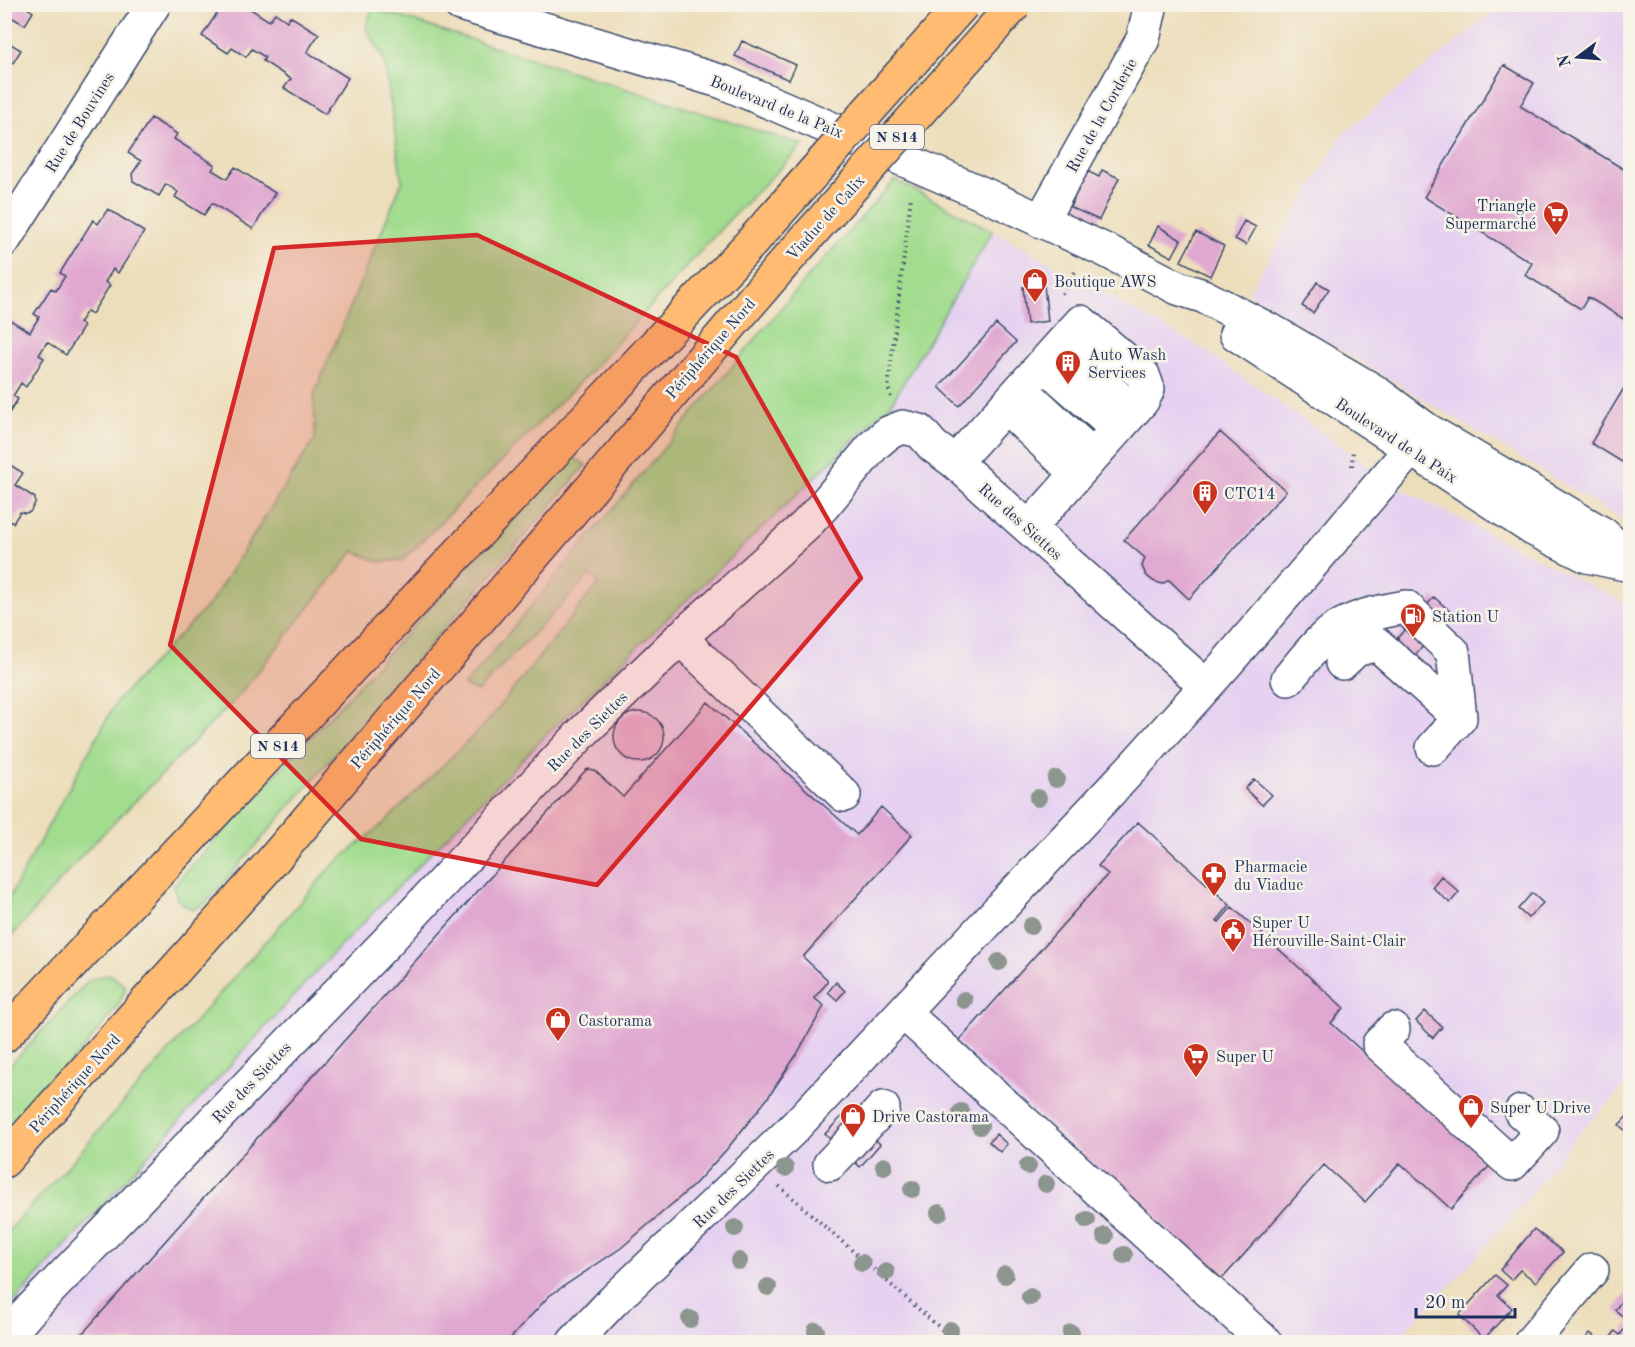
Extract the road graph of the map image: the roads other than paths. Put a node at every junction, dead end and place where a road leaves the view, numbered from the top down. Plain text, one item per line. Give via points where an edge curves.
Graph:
1 (154, 4) edge
2 (460, 4) edge
3 (963, 4) edge
4 (1015, 4) edge
5 (1151, 4) edge
6 (1041, 221) junction
7 (4, 240) edge
8 (778, 269) joint
9 (1052, 355) junction
10 (1013, 398) junction
11 (1125, 420) junction
12 (1419, 440) junction
13 (955, 462) junction
14 (1085, 465) junction
15 (1029, 528) junction
16 (1630, 560) edge
17 (1630, 565) edge
18 (680, 638) junction
19 (1342, 663) dead end
20 (1288, 679) dead end
21 (1206, 686) junction
22 (1460, 718) junction
23 (1433, 748) dead end
24 (844, 795) dead end
25 (903, 1012) junction
26 (1393, 1029) dead end
27 (4, 1036) edge
28 (882, 1108) dead end
29 (1521, 1112) dead end
30 (4, 1161) edge
31 (830, 1165) dead end
32 (1592, 1270) dead end
33 (4, 1340) edge
34 (574, 1342) edge
35 (1265, 1342) edge
36 (1531, 1342) edge

1 - 7 street, Rue de Bouvines
2 - 6 street, Boulevard de la Paix via 723,82
3 - 27 highway, N 814, bridge via 751,243
4 - 8 highway, Viaduc de Calix / N 814, bridge
5 - 6 street, Rue de la Corderie via 1143,39
6 - 12 street, Boulevard de la Paix via 1178,288 1194,306 1219,323
8 - 30 highway, Périphérique Nord / N 814 via 262,873
9 - 10 street
9 - 11 street
9 - 11 street via 1081,322 1143,375 1149,389
10 - 13 street
10 - 14 street
11 - 14 street
12 - 16 street, Boulevard de la Paix via 1604,534
12 - 17 street, Boulevard de la Paix via 1533,529 1587,556
12 - 21 street, Rue des Siettes
13 - 15 street, Rue des Siettes
13 - 18 street, Rue des Siettes via 920,431 903,427 888,433 805,526
14 - 15 street
15 - 21 street, Rue des Siettes
18 - 24 street
18 - 33 street, Rue des Siettes via 582,733
19 - 22 street via 1356,650 1377,644
20 - 22 street via 1325,637 1347,623 1371,613 1406,608 1453,652
21 - 25 street, Rue des Siettes
22 - 23 street
25 - 34 street, Rue des Siettes via 792,1130
25 - 35 street
26 - 29 street via 1379,1044 1512,1164 1542,1131
28 - 31 street
32 - 36 street

